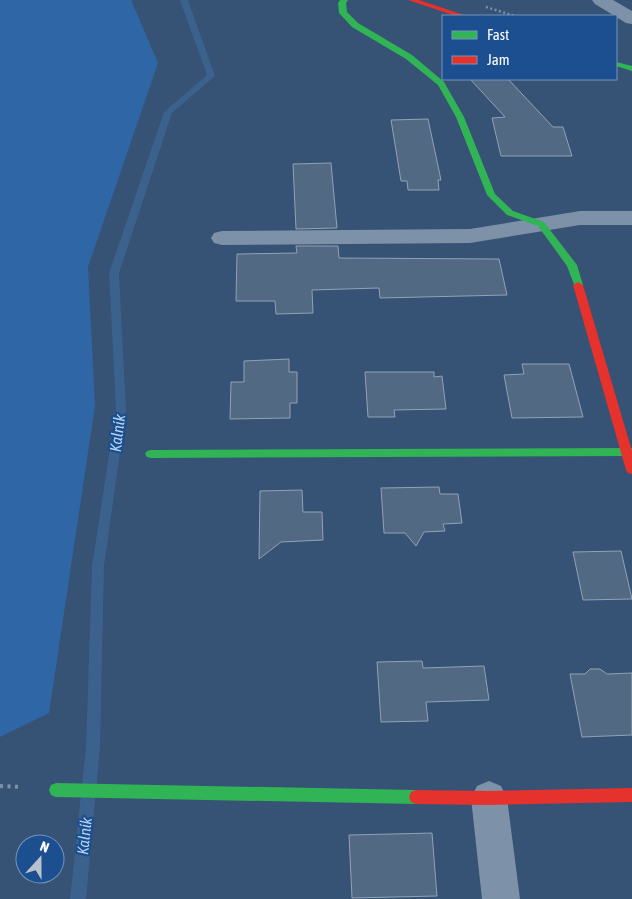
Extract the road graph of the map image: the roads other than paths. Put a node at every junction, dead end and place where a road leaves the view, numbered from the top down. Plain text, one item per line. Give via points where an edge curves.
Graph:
1 (344, 0) edge
2 (412, 0) edge
3 (601, 0) edge
4 (460, 15) edge
5 (632, 18) edge
6 (617, 64) edge
7 (632, 69) edge
8 (632, 218) edge
9 (541, 224) junction
10 (222, 238) dead end
11 (630, 452) edge
12 (151, 454) dead end
13 (632, 470) edge
14 (56, 790) dead end
15 (632, 795) edge
16 (489, 798) junction
17 (501, 899) edge

1 - 9 street via 343,14 354,25 409,57 440,84 460,117 491,195 510,213
2 - 4 street
3 - 5 street
6 - 7 street
8 - 9 street via 580,218
9 - 10 street via 470,236
9 - 11 street via 572,265
11 - 12 street
11 - 13 street
14 - 16 street
15 - 16 street
16 - 17 street

